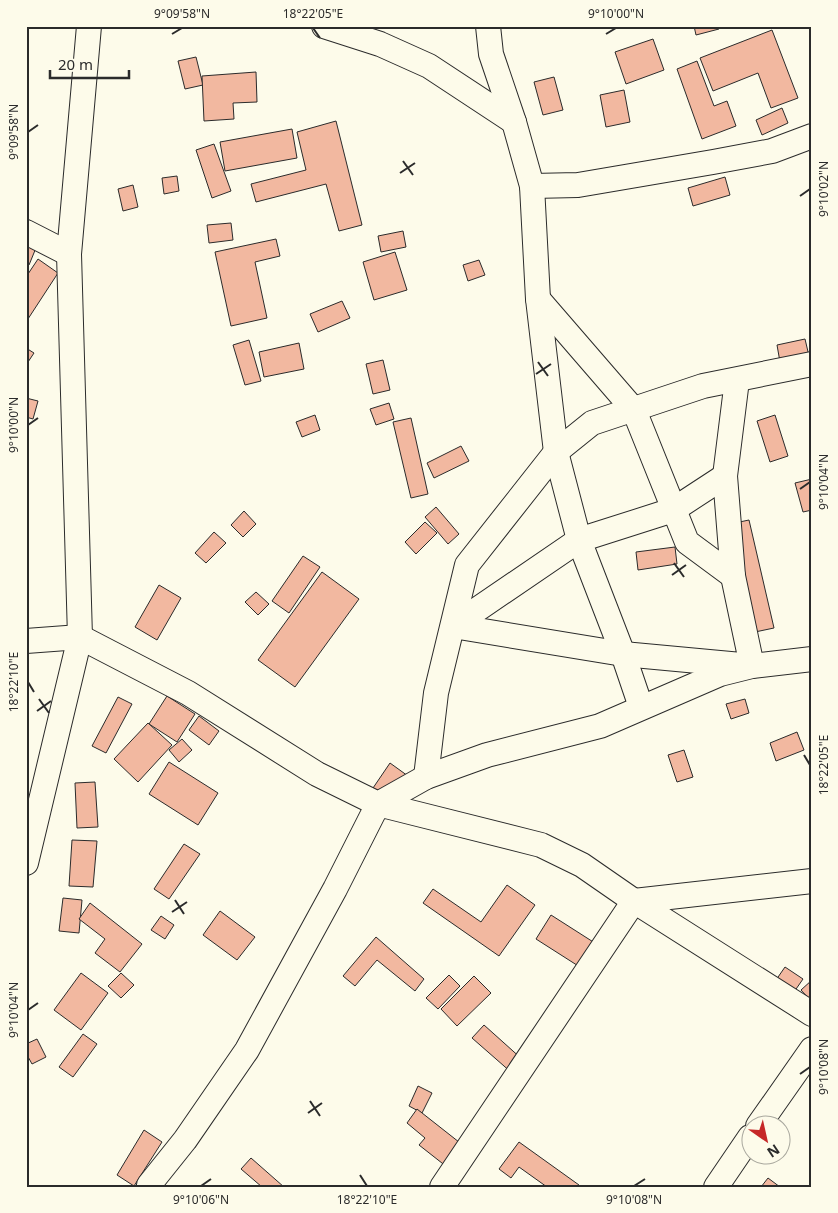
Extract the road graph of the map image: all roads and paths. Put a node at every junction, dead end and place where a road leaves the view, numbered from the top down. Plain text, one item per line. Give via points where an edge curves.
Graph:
1 (89, 26) edge
2 (324, 26) edge
3 (488, 26) edge
4 (514, 122) junction
5 (812, 136) edge
6 (532, 186) junction
7 (26, 232) edge
8 (70, 254) junction
9 (538, 300) junction
10 (812, 364) edge
11 (737, 380) junction
12 (634, 410) junction
13 (556, 452) junction
14 (725, 476) junction
15 (674, 510) junction
16 (579, 540) junction
17 (733, 576) junction
18 (453, 626) junction
19 (80, 637) junction
20 (26, 641) edge
21 (623, 654) junction
22 (812, 659) edge
23 (752, 666) junction
24 (642, 707) junction
25 (426, 777) junction
26 (378, 804) junction
27 (26, 863) edge
28 (812, 881) edge
29 (634, 901) junction
30 (812, 1014) edge
31 (812, 1048) edge
32 (765, 1116) edge
33 (740, 1152) edge
34 (150, 1186) edge
35 (442, 1187) edge
36 (716, 1187) edge

1 - 8 street
2 - 4 street via 380,44 429,66
3 - 4 street via 491,54
4 - 6 street
5 - 6 street via 772,151 733,158 578,185
6 - 9 street
7 - 8 street
8 - 19 street
9 - 12 street
9 - 13 street
10 - 11 street
11 - 12 street via 703,386
11 - 14 street
12 - 13 street via 592,424
12 - 15 street
13 - 16 street
13 - 18 street via 467,565
14 - 15 street
14 - 17 street
15 - 16 street
15 - 17 street via 688,542
16 - 18 street
16 - 21 street
17 - 23 street
18 - 21 street
18 - 25 street via 436,693
19 - 20 street
19 - 26 street via 188,693 317,774
19 - 27 street
21 - 23 street
21 - 24 street
22 - 23 street
23 - 24 street via 720,674
24 - 25 street via 600,726 487,755
25 - 26 street
26 - 29 street via 541,845 582,865
26 - 34 street via 247,1050
28 - 29 street
29 - 30 street
29 - 35 street
31 - 32 street
33 - 36 street

